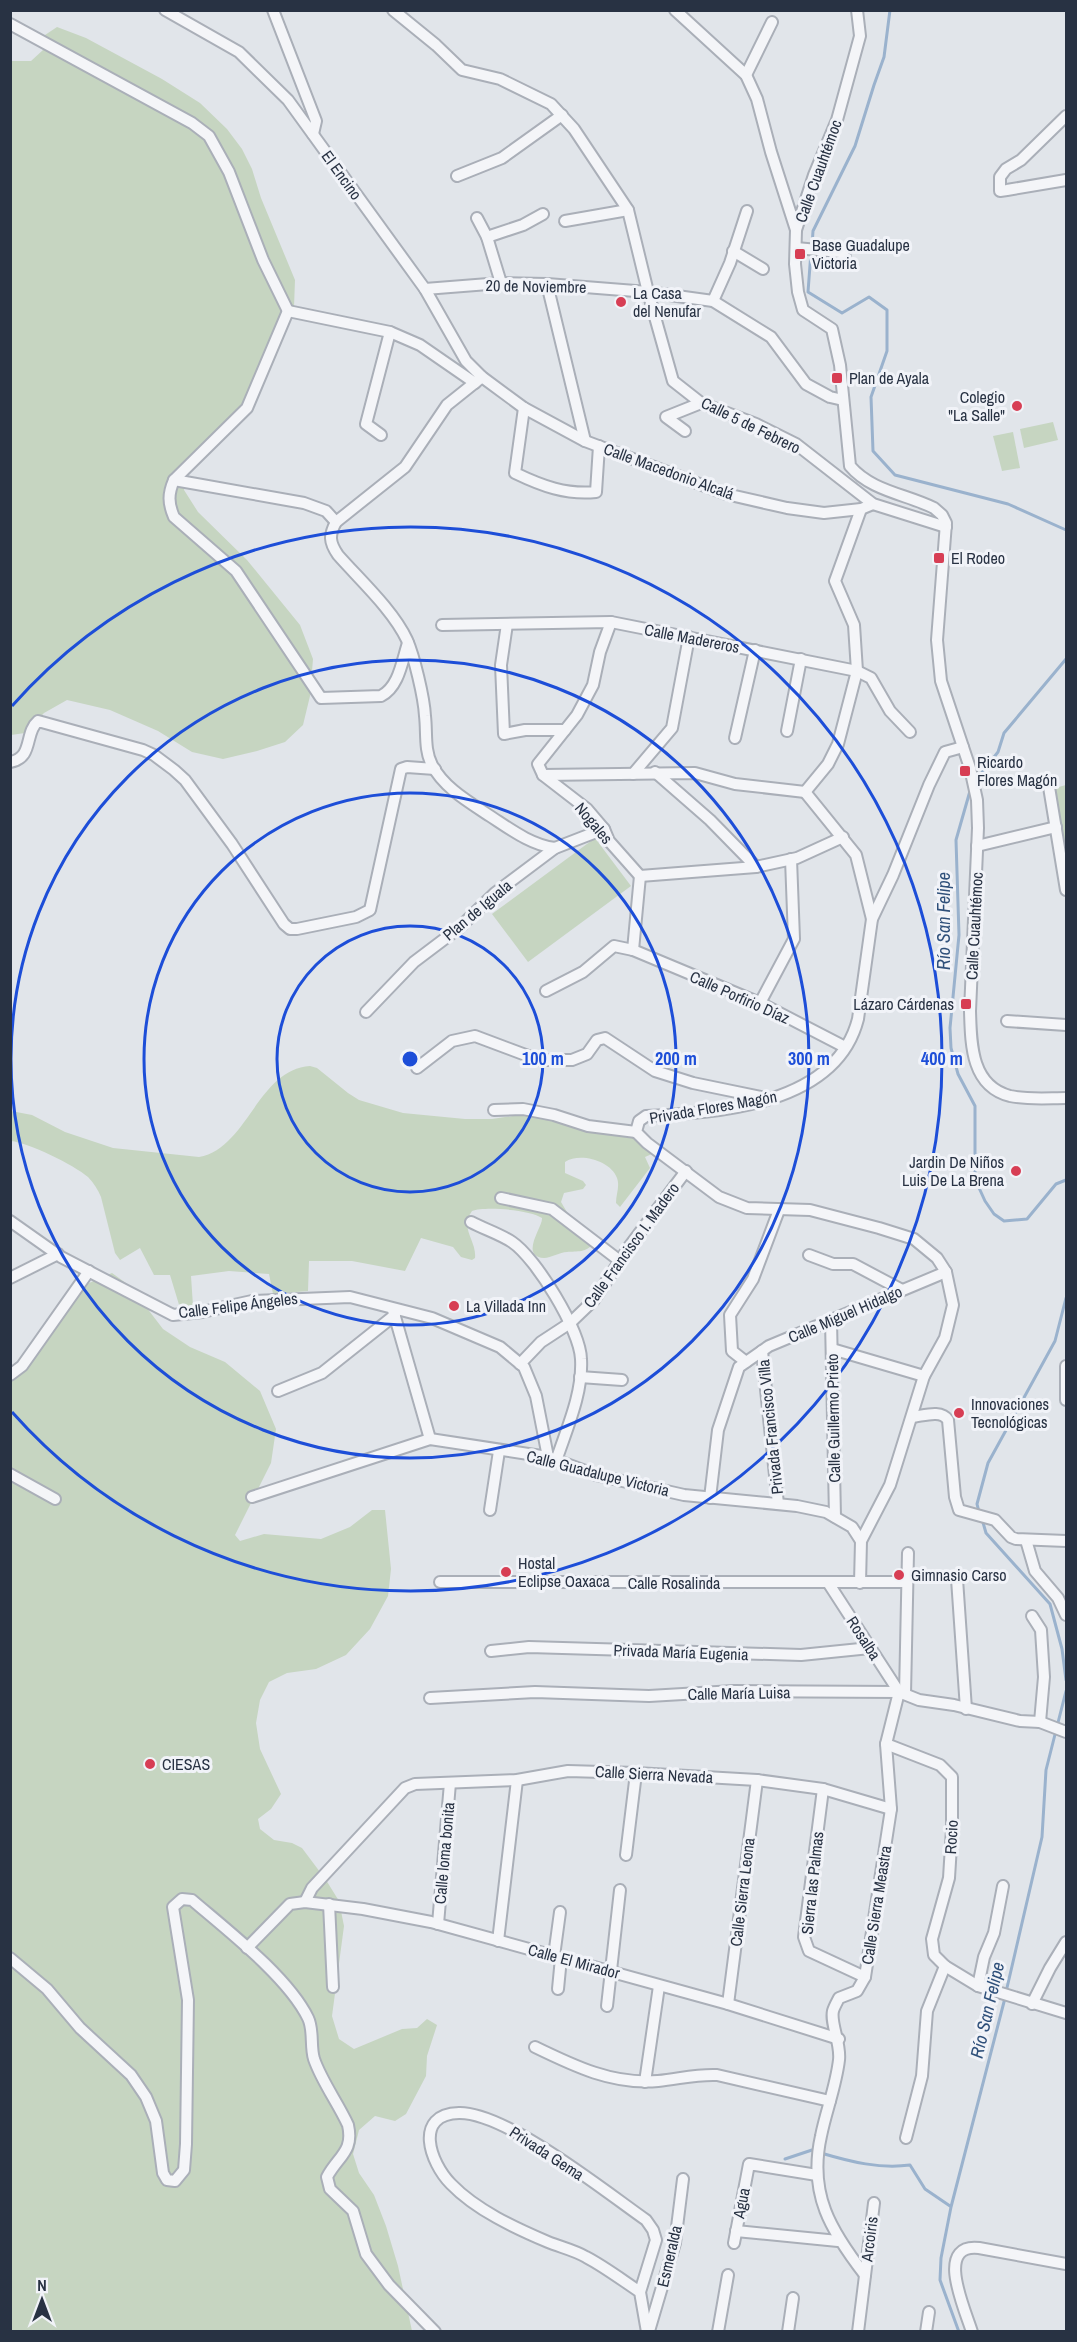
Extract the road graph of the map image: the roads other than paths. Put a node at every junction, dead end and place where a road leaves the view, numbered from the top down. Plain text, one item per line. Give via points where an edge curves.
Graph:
1 (273, 10) edge
2 (393, 10) edge
3 (675, 10) edge
4 (857, 10) edge
5 (172, 12) edge
6 (772, 22) dead end
7 (10, 24) edge
8 (747, 75) junction
9 (562, 115) junction
10 (1066, 116) edge
11 (312, 134) junction
12 (457, 176) dead end
13 (1066, 180) edge
14 (628, 210) junction
15 (747, 211) dead end
16 (543, 214) dead end
17 (477, 218) dead end
18 (565, 221) dead end
19 (796, 230) junction
20 (487, 237) junction
21 (799, 248) junction
22 (734, 252) junction
23 (845, 257) dead end
24 (764, 269) dead end
25 (501, 283) junction
26 (548, 284) junction
27 (425, 289) junction
28 (648, 292) junction
29 (713, 301) junction
30 (288, 311) junction
31 (390, 333) junction
32 (478, 380) junction
33 (843, 400) junction
34 (701, 403) junction
35 (524, 408) junction
36 (685, 431) dead end
37 (381, 435) dead end
38 (585, 441) junction
39 (599, 446) junction
40 (174, 480) junction
41 (873, 504) junction
42 (861, 509) junction
43 (336, 522) junction
44 (946, 527) junction
45 (611, 622) junction
46 (507, 624) junction
47 (442, 625) dead end
48 (689, 637) junction
49 (408, 643) junction
50 (755, 650) junction
51 (801, 659) junction
52 (857, 670) junction
53 (565, 730) junction
54 (787, 731) dead end
55 (910, 732) dead end
56 (735, 738) dead end
57 (963, 747) junction
58 (10, 762) edge
59 (435, 769) junction
60 (655, 772) junction
61 (633, 774) junction
62 (543, 775) junction
63 (1049, 788) dead end
64 (805, 792) junction
65 (1056, 827) junction
66 (604, 829) junction
67 (843, 837) junction
68 (977, 846) junction
69 (555, 848) junction
70 (790, 859) junction
71 (756, 867) junction
72 (640, 876) junction
73 (1066, 890) edge
74 (872, 919) junction
75 (633, 951) junction
76 (546, 992) dead end
77 (760, 1003) junction
78 (366, 1012) dead end
79 (1006, 1021) dead end
80 (1066, 1025) edge
81 (845, 1047) junction
82 (417, 1068) dead end
83 (1066, 1098) edge
84 (772, 1099) junction
85 (494, 1110) dead end
86 (636, 1132) junction
87 (686, 1171) junction
88 (501, 1198) dead end
89 (780, 1210) junction
90 (10, 1221) edge
91 (471, 1222) dead end
92 (58, 1254) junction
93 (808, 1255) dead end
94 (620, 1261) junction
95 (89, 1271) junction
96 (946, 1272) junction
97 (10, 1278) edge
98 (902, 1290) junction
99 (394, 1312) junction
100 (831, 1320) junction
101 (570, 1323) junction
102 (832, 1349) junction
103 (762, 1351) junction
104 (746, 1362) junction
105 (520, 1364) junction
106 (1066, 1366) edge
107 (10, 1375) edge
108 (924, 1376) junction
109 (580, 1377) junction
110 (622, 1380) dead end
111 (278, 1391) dead end
112 (1066, 1400) edge
113 (912, 1417) junction
114 (430, 1439) junction
115 (499, 1451) junction
116 (552, 1459) junction
117 (10, 1474) edge
118 (252, 1497) dead end
119 (710, 1498) junction
120 (55, 1499) dead end
121 (778, 1504) junction
122 (490, 1510) dead end
123 (835, 1517) junction
124 (1026, 1540) junction
125 (861, 1541) junction
126 (1066, 1541) edge
127 (908, 1553) dead end
128 (957, 1579) dead end
129 (440, 1582) dead end
130 (907, 1582) junction
131 (860, 1583) junction
132 (829, 1584) junction
133 (1066, 1615) edge
134 (1032, 1617) dead end
135 (870, 1648) junction
136 (491, 1651) dead end
137 (902, 1693) junction
138 (430, 1698) dead end
139 (966, 1709) junction
140 (1043, 1723) junction
141 (1065, 1732) edge
142 (886, 1744) junction
143 (636, 1773) junction
144 (517, 1780) junction
145 (757, 1780) junction
146 (450, 1783) junction
147 (823, 1789) junction
148 (891, 1809) junction
149 (626, 1855) dead end
150 (1003, 1886) dead end
151 (620, 1890) dead end
152 (304, 1902) junction
153 (329, 1904) junction
154 (560, 1912) dead end
155 (438, 1924) junction
156 (498, 1941) junction
157 (1066, 1942) edge
158 (248, 1948) junction
159 (558, 1957) junction
160 (10, 1958) edge
161 (945, 1966) junction
162 (611, 1971) junction
163 (865, 1977) junction
164 (659, 1986) junction
165 (978, 1986) junction
166 (333, 1987) dead end
167 (558, 1989) dead end
168 (728, 2004) junction
169 (1032, 2004) junction
170 (607, 2006) dead end
171 (1066, 2013) edge
172 (839, 2039) junction
173 (535, 2047) dead end
174 (645, 2082) junction
175 (830, 2102) junction
176 (906, 2138) dead end
177 (818, 2169) junction
178 (683, 2179) dead end
179 (874, 2203) dead end
180 (838, 2241) junction
181 (1066, 2264) edge
182 (728, 2275) dead end
183 (865, 2275) junction
184 (640, 2292) junction
185 (793, 2298) dead end
186 (929, 2312) dead end
187 (435, 2331) edge
188 (648, 2331) edge
189 (718, 2331) edge
190 (788, 2331) edge
191 (858, 2331) edge
192 (926, 2331) edge
193 (972, 2331) edge

1 - 11 street via 316,121
2 - 9 street via 462,70 518,86 551,104
3 - 8 street
4 - 19 street, Calle Cuauhtémoc via 860,36
5 - 11 street, El Encino via 239,52 288,100
6 - 8 street
7 - 30 street via 209,136 229,172
8 - 19 street
9 - 12 street via 502,158
9 - 14 street
10 - 13 street via 1021,160 1006,169 999,185 1000,191
11 - 27 street, El Encino
14 - 18 street
14 - 28 street
15 - 22 street
16 - 20 street
17 - 20 street
19 - 21 street, Calle Cuauhtémoc
20 - 25 street
21 - 23 street via 840,252
21 - 33 street, Calle Cuauhtémoc via 798,292 803,310 832,329
22 - 24 street
22 - 29 street
25 - 26 street, 20 de Noviembre
25 - 27 street, 20 de Noviembre
26 - 28 street, 20 de Noviembre
26 - 38 street
27 - 32 street, El Encino
28 - 29 street, 20 de Noviembre
28 - 34 street, Calle 5 de Febrero via 673,381
29 - 33 street via 771,337 806,384
30 - 31 street
30 - 40 street via 247,408
31 - 32 street via 420,345
31 - 37 street via 366,424
32 - 35 street, Calle Macedonio Alcalá
32 - 43 street via 447,405 405,467
33 - 44 street, Calle Cuauhtémoc via 850,466 873,485 934,508 942,515
34 - 36 street via 666,417
34 - 41 street, Calle 5 de Febrero via 796,444
35 - 38 street, Calle Macedonio Alcalá
35 - 39 street via 515,473 545,487 578,494 596,492
38 - 39 street, Calle Macedonio Alcalá
39 - 42 street, Calle Macedonio Alcalá via 726,494 824,513
40 - 43 street via 304,503 326,511
40 - 49 street via 169,505 174,518 236,571 321,698 381,696 389,692
41 - 42 street, Calle Macedonio Alcalá
41 - 44 street
42 - 52 street via 835,581 854,625
43 - 49 street via 330,544 400,626
44 - 57 street, Calle Cuauhtémoc via 938,662 940,681
45 - 46 street, Calle Madereros
45 - 48 street, Calle Madereros
45 - 53 street via 593,685
46 - 47 street, Calle Madereros
46 - 53 street via 501,665 504,734
48 - 50 street, Calle Madereros
48 - 61 street via 672,728
49 - 59 street via 425,714 426,745
50 - 51 street, Calle Madereros
50 - 56 street
51 - 52 street, Calle Madereros
51 - 54 street
52 - 55 street via 871,678 890,711
52 - 64 street via 838,744 828,764
53 - 62 street via 538,764
57 - 68 street, Calle Cuauhtémoc via 978,811
57 - 74 street, Privada Flores Magón via 945,752
58 - 59 street via 25,754 38,721 154,755 185,780 284,924 294,929 356,917 370,910 401,769
59 - 69 street via 468,802 533,842
60 - 61 street
60 - 64 street via 694,773 735,784
60 - 71 street
61 - 62 street
62 - 66 street, Nogales via 587,809
63 - 65 street
64 - 67 street
65 - 68 street
65 - 73 street
66 - 69 street, Plan de Iguala
66 - 72 street, Nogales via 609,841
67 - 70 street
67 - 74 street via 856,855
68 - 83 street, Calle Cuauhtémoc via 970,1011 976,1065 987,1083 1010,1096
69 - 78 street, Plan de Iguala via 428,950
70 - 71 street
70 - 77 street via 794,939
71 - 72 street
72 - 75 street
74 - 81 street, Privada Flores Magón via 858,1019
75 - 76 street via 614,946 583,972
75 - 77 street, Calle Porfirio Díaz
77 - 81 street, Calle Porfirio Díaz
79 - 80 street
81 - 84 street, Privada Flores Magón via 823,1072 801,1088
82 - 84 street via 452,1041 475,1036 539,1060 572,1060 587,1054 597,1040 605,1038 655,1071
84 - 86 street, Privada Flores Magón via 646,1116 639,1121
85 - 86 street via 523,1109 588,1126
86 - 87 street, Privada Flores Magón
87 - 89 street, Privada Flores Magón via 719,1197 747,1208
87 - 94 street, Calle Francisco I. Madero
88 - 94 street via 552,1209
89 - 96 street, Privada Flores Magón via 810,1210 915,1239 937,1258
89 - 104 street via 753,1279 730,1316 732,1350
90 - 92 street, Calle Felipe Ángeles
91 - 101 street via 513,1243 534,1262
92 - 95 street, Calle Felipe Ángeles
92 - 97 street
93 - 98 street via 833,1264 853,1264
94 - 101 street, Calle Francisco I. Madero via 594,1300
95 - 99 street, Calle Felipe Ángeles via 173,1315 252,1301 318,1297 350,1297
95 - 107 street via 22,1366
96 - 98 street, Calle Miguel Hidalgo
96 - 108 street, Privada Flores Magón via 953,1305 945,1338
98 - 100 street, Calle Miguel Hidalgo
99 - 105 street, Calle Felipe Ángeles via 432,1318 500,1347
99 - 111 street via 322,1373
99 - 114 street
100 - 102 street, Calle Guillermo Prieto
100 - 103 street, Calle Miguel Hidalgo
101 - 105 street, Calle Francisco I. Madero via 541,1342
101 - 109 street via 582,1357
102 - 108 street
102 - 123 street, Calle Guillermo Prieto
103 - 104 street, Calle Miguel Hidalgo
103 - 121 street, Privada Francisco Villa
104 - 119 street, Calle Miguel Hidalgo via 739,1367 718,1430
105 - 116 street, Calle Felipe Ángeles via 536,1396
106 - 112 street
108 - 113 street, Privada Flores Magón
109 - 110 street
109 - 116 street via 576,1399
113 - 124 street via 947,1417 959,1510 990,1518 1013,1538
113 - 125 street, Privada Flores Magón via 890,1485
114 - 115 street, Calle Guadalupe Victoria
114 - 118 street
115 - 116 street, Calle Guadalupe Victoria
115 - 122 street
116 - 119 street, Calle Guadalupe Victoria via 596,1475
117 - 120 street
119 - 121 street, Calle Guadalupe Victoria
121 - 123 street, Calle Guadalupe Victoria
123 - 125 street, Calle Guadalupe Victoria via 852,1527
124 - 126 street
124 - 133 street via 1035,1571 1058,1598
125 - 131 street, Privada Flores Magón
127 - 130 street, Calle Sierra Meastra
128 - 139 street
129 - 132 street, Calle Rosalinda
130 - 131 street, Calle Rosalinda
130 - 137 street, Calle Sierra Meastra
131 - 132 street, Calle Rosalinda
132 - 135 street, Rosalba
134 - 140 street via 1041,1630
135 - 136 street, Privada María Eugenia via 801,1655 529,1647
135 - 137 street, Rosalba
137 - 138 street, Calle María Luisa via 734,1691 650,1696 536,1692
137 - 139 street, Calle María Luisa
137 - 142 street, Calle Sierra Meastra
139 - 140 street, Calle María Luisa
140 - 141 street, Calle María Luisa
142 - 148 street, Calle Sierra Meastra
142 - 161 street, Rocio via 940,1765 952,1777 949,1878 932,1939 934,1955
143 - 144 street, Calle Sierra Nevada via 568,1771
143 - 145 street, Calle Sierra Nevada
143 - 149 street
144 - 146 street, Calle Sierra Nevada
144 - 156 street
145 - 147 street, Calle Sierra Nevada
145 - 168 street, Calle Sierra Leona
146 - 152 street, Calle Sierra Nevada via 405,1788 312,1888
146 - 155 street, Calle loma bonita
147 - 148 street, Calle Sierra Nevada
147 - 163 street, Sierra las Palmas via 804,1937 809,1951
148 - 163 street, Calle Sierra Meastra
150 - 165 street
151 - 162 street
152 - 153 street, Calle El Mirador
152 - 158 street via 285,1908
153 - 155 street, Calle El Mirador
153 - 166 street
154 - 159 street
155 - 156 street, Calle El Mirador
156 - 159 street, Calle El Mirador
157 - 169 street
158 - 160 street via 192,1900 182,1899 173,1907 189,2031 184,2170 175,2181 167,2180 163,2173 156,2121 131,2075 80,2028 47,1989
158 - 187 street via 293,1995 308,2018 313,2056 348,2125 351,2136 347,2150 327,2178 330,2188 353,2211 366,2254 389,2285
159 - 162 street, Calle El Mirador
159 - 167 street
161 - 165 street
161 - 176 street via 927,2011 922,2076
162 - 164 street, Calle El Mirador
162 - 170 street
163 - 172 street, Calle Sierra Meastra via 856,1991 839,1998 833,2010
164 - 168 street, Calle El Mirador
164 - 174 street
165 - 169 street
168 - 172 street, Calle El Mirador
169 - 171 street
172 - 175 street, Calle Sierra Meastra
173 - 174 street via 579,2068 621,2081
174 - 175 street via 717,2075
175 - 177 street, Calle Sierra Meastra via 820,2138
177 - 180 street, Calle Sierra Meastra via 826,2213
177 - 180 street, Agua via 749,2164 735,2237
178 - 188 street, Esmeralda via 675,2243
179 - 183 street, Arcoiris
180 - 183 street, Calle Sierra Meastra
181 - 193 street via 979,2248 959,2251 955,2260 956,2283
182 - 189 street
183 - 191 street, Arcoiris
184 - 184 street, Privada Gema via 656,2240 646,2220 520,2133 482,2117 458,2113 432,2124 430,2147 438,2165 449,2183 471,2201 548,2242 586,2256
184 - 188 street, Privada Gema
185 - 190 street
186 - 192 street

